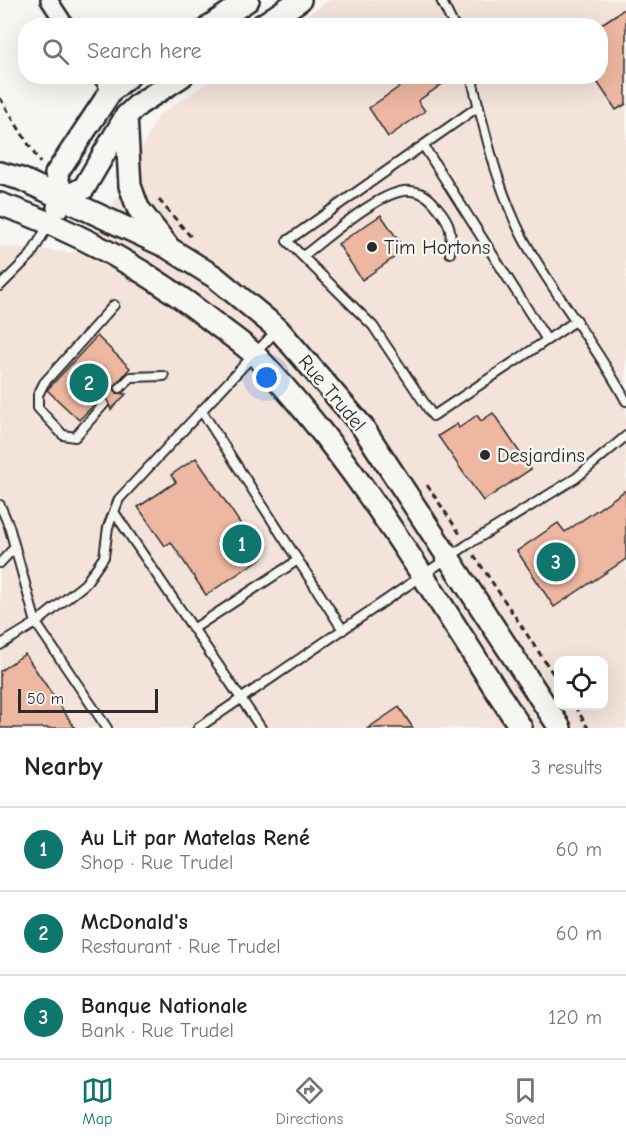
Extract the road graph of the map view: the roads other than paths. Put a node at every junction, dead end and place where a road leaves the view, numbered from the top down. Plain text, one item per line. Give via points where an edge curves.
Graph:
1 (49, 0) edge
2 (248, 0) edge
3 (300, 0) edge
4 (441, 0) edge
5 (61, 18) edge
6 (222, 18) edge
7 (273, 18) edge
8 (450, 18) edge
9 (106, 84) edge
10 (170, 84) edge
11 (473, 84) edge
12 (479, 106) junction
13 (126, 116) junction
14 (423, 145) junction
15 (0, 173) edge
16 (63, 198) junction
17 (0, 204) edge
18 (50, 222) junction
19 (171, 250) junction
20 (450, 253) dead end
21 (303, 256) junction
22 (0, 286) edge
23 (114, 305) dead end
24 (577, 320) junction
25 (278, 329) junction
26 (547, 340) junction
27 (254, 354) junction
28 (164, 376) dead end
29 (120, 388) dead end
30 (626, 401) edge
31 (105, 404) dead end
32 (201, 410) junction
33 (626, 436) edge
34 (0, 505) edge
35 (114, 512) junction
36 (15, 547) junction
37 (449, 557) junction
38 (298, 560) junction
39 (0, 563) edge
40 (422, 577) junction
41 (36, 623) junction
42 (193, 629) junction
43 (344, 630) junction
44 (0, 645) edge
45 (241, 699) junction
46 (107, 728) edge
47 (198, 728) edge
48 (261, 728) edge
49 (521, 728) edge
50 (560, 728) edge

1 - 5 street
2 - 6 main road
3 - 7 main road
4 - 8 lane
9 - 16 main road via 56,174
10 - 13 main road
11 - 12 lane
12 - 14 lane
12 - 24 lane via 508,206 524,240
13 - 16 main road via 84,188
13 - 19 main road via 132,190 138,208
14 - 21 lane via 287,241
14 - 26 lane
15 - 16 main road, Rue Trudel
16 - 18 main road
16 - 19 main road, Rue Trudel
17 - 18 main road, Rue Trudel
18 - 22 lane via 31,255
18 - 27 main road, Rue Trudel via 116,255 173,290
19 - 25 main road, Rue Trudel via 215,277
20 - 21 lane via 449,221 428,196 411,190 386,196
21 - 26 lane via 373,326 433,416
23 - 31 lane via 38,394 38,408 63,435 75,437
24 - 26 lane
24 - 30 lane
25 - 27 lane
25 - 37 main road, Rue Trudel via 363,426
27 - 32 lane
27 - 40 main road, Rue Trudel via 335,445
28 - 29 lane via 131,377
32 - 35 lane via 119,499
32 - 38 lane
33 - 37 lane via 576,478
34 - 36 lane
35 - 41 lane via 104,557 85,584
35 - 42 lane
36 - 39 lane
36 - 41 lane
37 - 40 lane
37 - 50 main road, Rue Trudel
38 - 42 lane
38 - 43 lane
40 - 43 lane
40 - 49 main road, Rue Trudel
41 - 44 lane
41 - 46 lane
42 - 45 lane
43 - 45 lane
45 - 47 lane
45 - 48 lane

